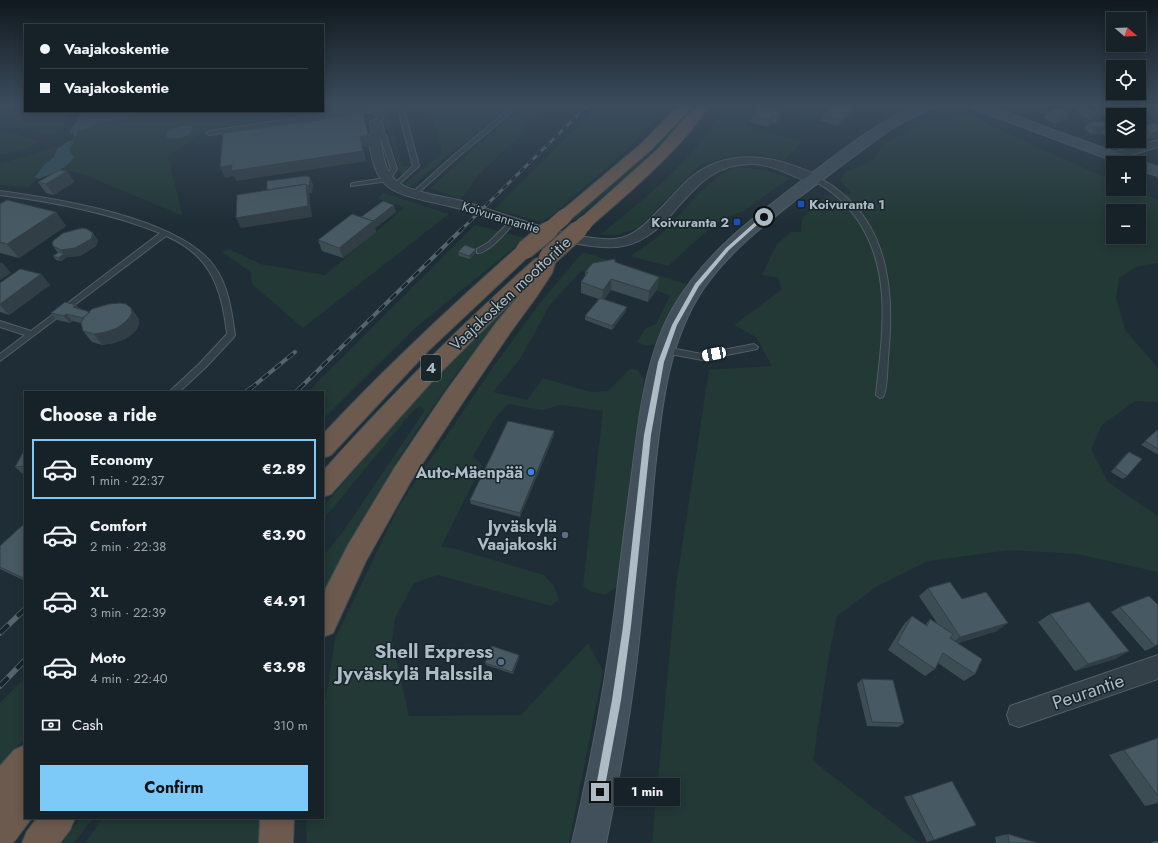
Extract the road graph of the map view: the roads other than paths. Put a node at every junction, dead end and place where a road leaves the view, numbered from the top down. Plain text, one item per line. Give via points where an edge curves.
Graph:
1 (376, 144) edge
2 (410, 144) edge
3 (470, 144) edge
4 (649, 144) edge
5 (671, 144) edge
6 (861, 144) edge
7 (1082, 144) edge
8 (1153, 144) edge
9 (1114, 156) joint
10 (1146, 168) edge
11 (1158, 172) edge
12 (814, 179) junction
13 (391, 183) junction
14 (353, 185) dead end
15 (0, 193) edge
16 (415, 193) junction
17 (513, 221) junction
18 (165, 232) junction
19 (479, 251) dead end
20 (548, 257) junction
21 (0, 324) edge
22 (32, 334) junction
23 (754, 347) dead end
24 (665, 350) junction
25 (0, 358) edge
26 (174, 391) edge
27 (880, 395) dead end
28 (324, 447) edge
29 (324, 486) edge
30 (324, 621) edge
31 (1158, 667) edge
32 (1019, 715) dead end
33 (24, 762) edge
34 (0, 790) edge
35 (24, 801) edge
36 (57, 819) edge
37 (277, 819) edge
38 (0, 832) edge
39 (39, 843) edge
40 (276, 843) edge
41 (590, 843) edge

1 - 13 street via 381,170
2 - 13 lane via 416,166
3 - 16 lane
4 - 28 highway, Vaajakosken moottoritie / 4, bridge via 525,250 434,334
5 - 20 highway, Vaajakosken moottoritie / 4, bridge
6 - 12 main road
7 - 9 main road
8 - 9 street
10 - 11 main road
12 - 17 street, Koivurannantie via 764,161 725,163 696,179 642,233 622,242 586,241
12 - 24 main road via 752,227 712,266 686,303
12 - 27 lane via 836,190 847,201 869,228 877,246 886,282 887,302
13 - 14 lane
13 - 16 street, Koivurannantie
15 - 18 lane via 74,206
16 - 17 street, Koivurannantie
17 - 19 lane
18 - 22 lane
18 - 26 lane via 191,246 213,269 225,302 231,335
20 - 29 highway, Vaajakosken moottoritie / 4 via 442,356
20 - 30 highway via 543,273 531,292 455,396 403,474 357,553
21 - 22 lane
22 - 25 lane
23 - 24 lane via 702,357
24 - 41 main road via 657,378 648,435 627,626 614,715
31 - 32 street, Peurantie
33 - 34 highway
35 - 38 highway
36 - 39 highway
37 - 40 highway

